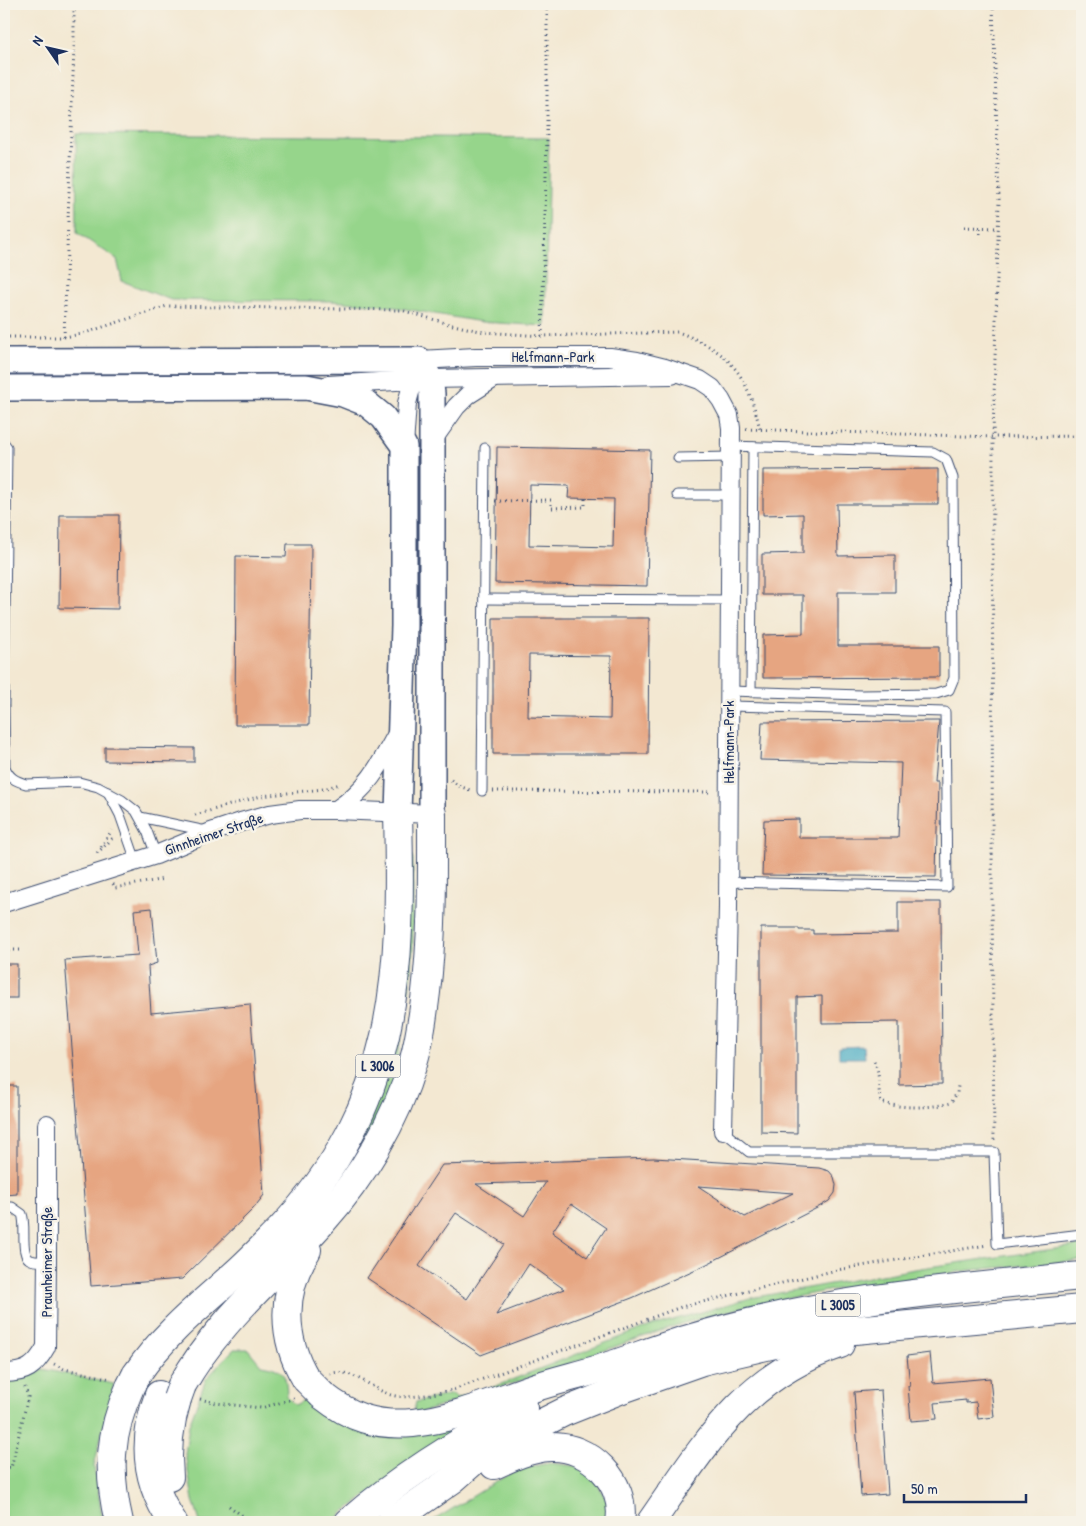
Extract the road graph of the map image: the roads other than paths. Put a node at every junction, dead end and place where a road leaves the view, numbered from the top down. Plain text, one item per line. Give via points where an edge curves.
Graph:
1 (4, 361) edge
2 (421, 373) junction
3 (685, 375) junction
4 (494, 379) junction
5 (306, 386) junction
6 (4, 388) edge
7 (432, 441) junction
8 (4, 443) edge
9 (404, 446) junction
10 (753, 447) junction
11 (485, 448) dead end
12 (731, 452) junction
13 (678, 458) dead end
14 (677, 495) dead end
15 (731, 495) junction
16 (484, 598) junction
17 (730, 600) junction
18 (751, 692) junction
19 (730, 698) junction
20 (4, 704) edge
21 (401, 725) junction
22 (482, 791) road end
23 (108, 792) junction
24 (336, 810) junction
25 (398, 813) junction
26 (432, 814) junction
27 (140, 817) junction
28 (212, 832) junction
29 (156, 855) junction
30 (136, 861) junction
31 (728, 882) junction
32 (4, 903) edge
33 (47, 1124) dead end
34 (723, 1131) joint
35 (4, 1207) edge
36 (332, 1211) junction
37 (1082, 1234) edge
38 (48, 1261) junction
39 (236, 1274) junction
40 (1082, 1276) edge
41 (1082, 1309) edge
42 (950, 1320) junction
43 (600, 1368) junction
44 (12, 1373) edge
45 (176, 1392) junction
46 (453, 1479) junction
47 (119, 1522) edge
48 (173, 1522) edge
49 (178, 1522) edge
50 (349, 1522) edge
51 (391, 1522) edge
52 (620, 1522) edge
53 (651, 1522) edge

1 - 2 main road
2 - 3 street, Helfmann-Park via 476,357 610,357
2 - 4 street, Helfmann-Park
2 - 5 street
2 - 7 main road, L 3006 via 432,394
2 - 9 street via 407,403
3 - 4 street, Helfmann-Park
3 - 12 street, Helfmann-Park via 712,388 721,400 729,415
4 - 7 street via 468,395 456,407
5 - 6 main road
5 - 9 main road via 366,403 383,417
7 - 26 main road, L 3006
8 - 20 lane via 7,447 7,513
9 - 21 main road, L 3006
10 - 12 lane
10 - 18 lane
10 - 18 lane via 933,452 946,459 953,478 954,678 949,690 936,694
11 - 16 lane
12 - 13 lane
12 - 15 street, Helfmann-Park
14 - 15 lane
15 - 17 street, Helfmann-Park
16 - 17 lane
16 - 22 lane
17 - 19 street, Helfmann-Park
18 - 19 lane
19 - 31 street, Helfmann-Park
19 - 31 lane via 945,712 947,887
20 - 23 lane via 5,767 12,778 26,784 88,783
21 - 24 street via 382,762 363,788
21 - 25 main road, L 3006
23 - 27 lane via 131,806
23 - 30 lane
24 - 25 street, Ginnheimer Straße
24 - 28 street, Ginnheimer Straße via 270,814
25 - 26 street, Ginnheimer Straße
25 - 39 highway, L 3006 via 397,966 389,1024 373,1081 353,1129 328,1171 300,1208
26 - 36 highway, L 3006 via 430,947 416,1053 387,1126 361,1171
27 - 28 lane
27 - 29 lane
28 - 29 street, Ginnheimer Straße
29 - 30 street, Ginnheimer Straße
30 - 32 street, Ginnheimer Straße
31 - 34 street, Helfmann-Park
33 - 38 street, Praunheimer Straße
34 - 37 lane via 749,1152 994,1152 998,1244
35 - 38 lane via 22,1214 27,1258
36 - 43 highway via 299,1262 292,1278 286,1311 295,1358 313,1387 346,1413 376,1423 413,1423 481,1408
36 - 45 highway via 222,1327
38 - 44 street, Praunheimer Straße via 46,1347 26,1370
39 - 45 highway via 186,1338
39 - 47 highway via 183,1319 128,1381 110,1467
40 - 43 highway, L 3005 via 919,1292 820,1307 689,1338
41 - 42 highway, L 3005
42 - 46 highway, L 3005 via 844,1331 702,1361 564,1412 478,1458
42 - 53 highway via 842,1343 782,1371 723,1421
43 - 50 highway, L 3005 via 486,1427 402,1481
45 - 48 highway via 152,1413 148,1460 155,1490
45 - 49 highway via 168,1440 168,1466
46 - 51 highway, L 3005
46 - 52 highway via 480,1472 532,1450 550,1447 578,1452 598,1464 610,1478 620,1502

